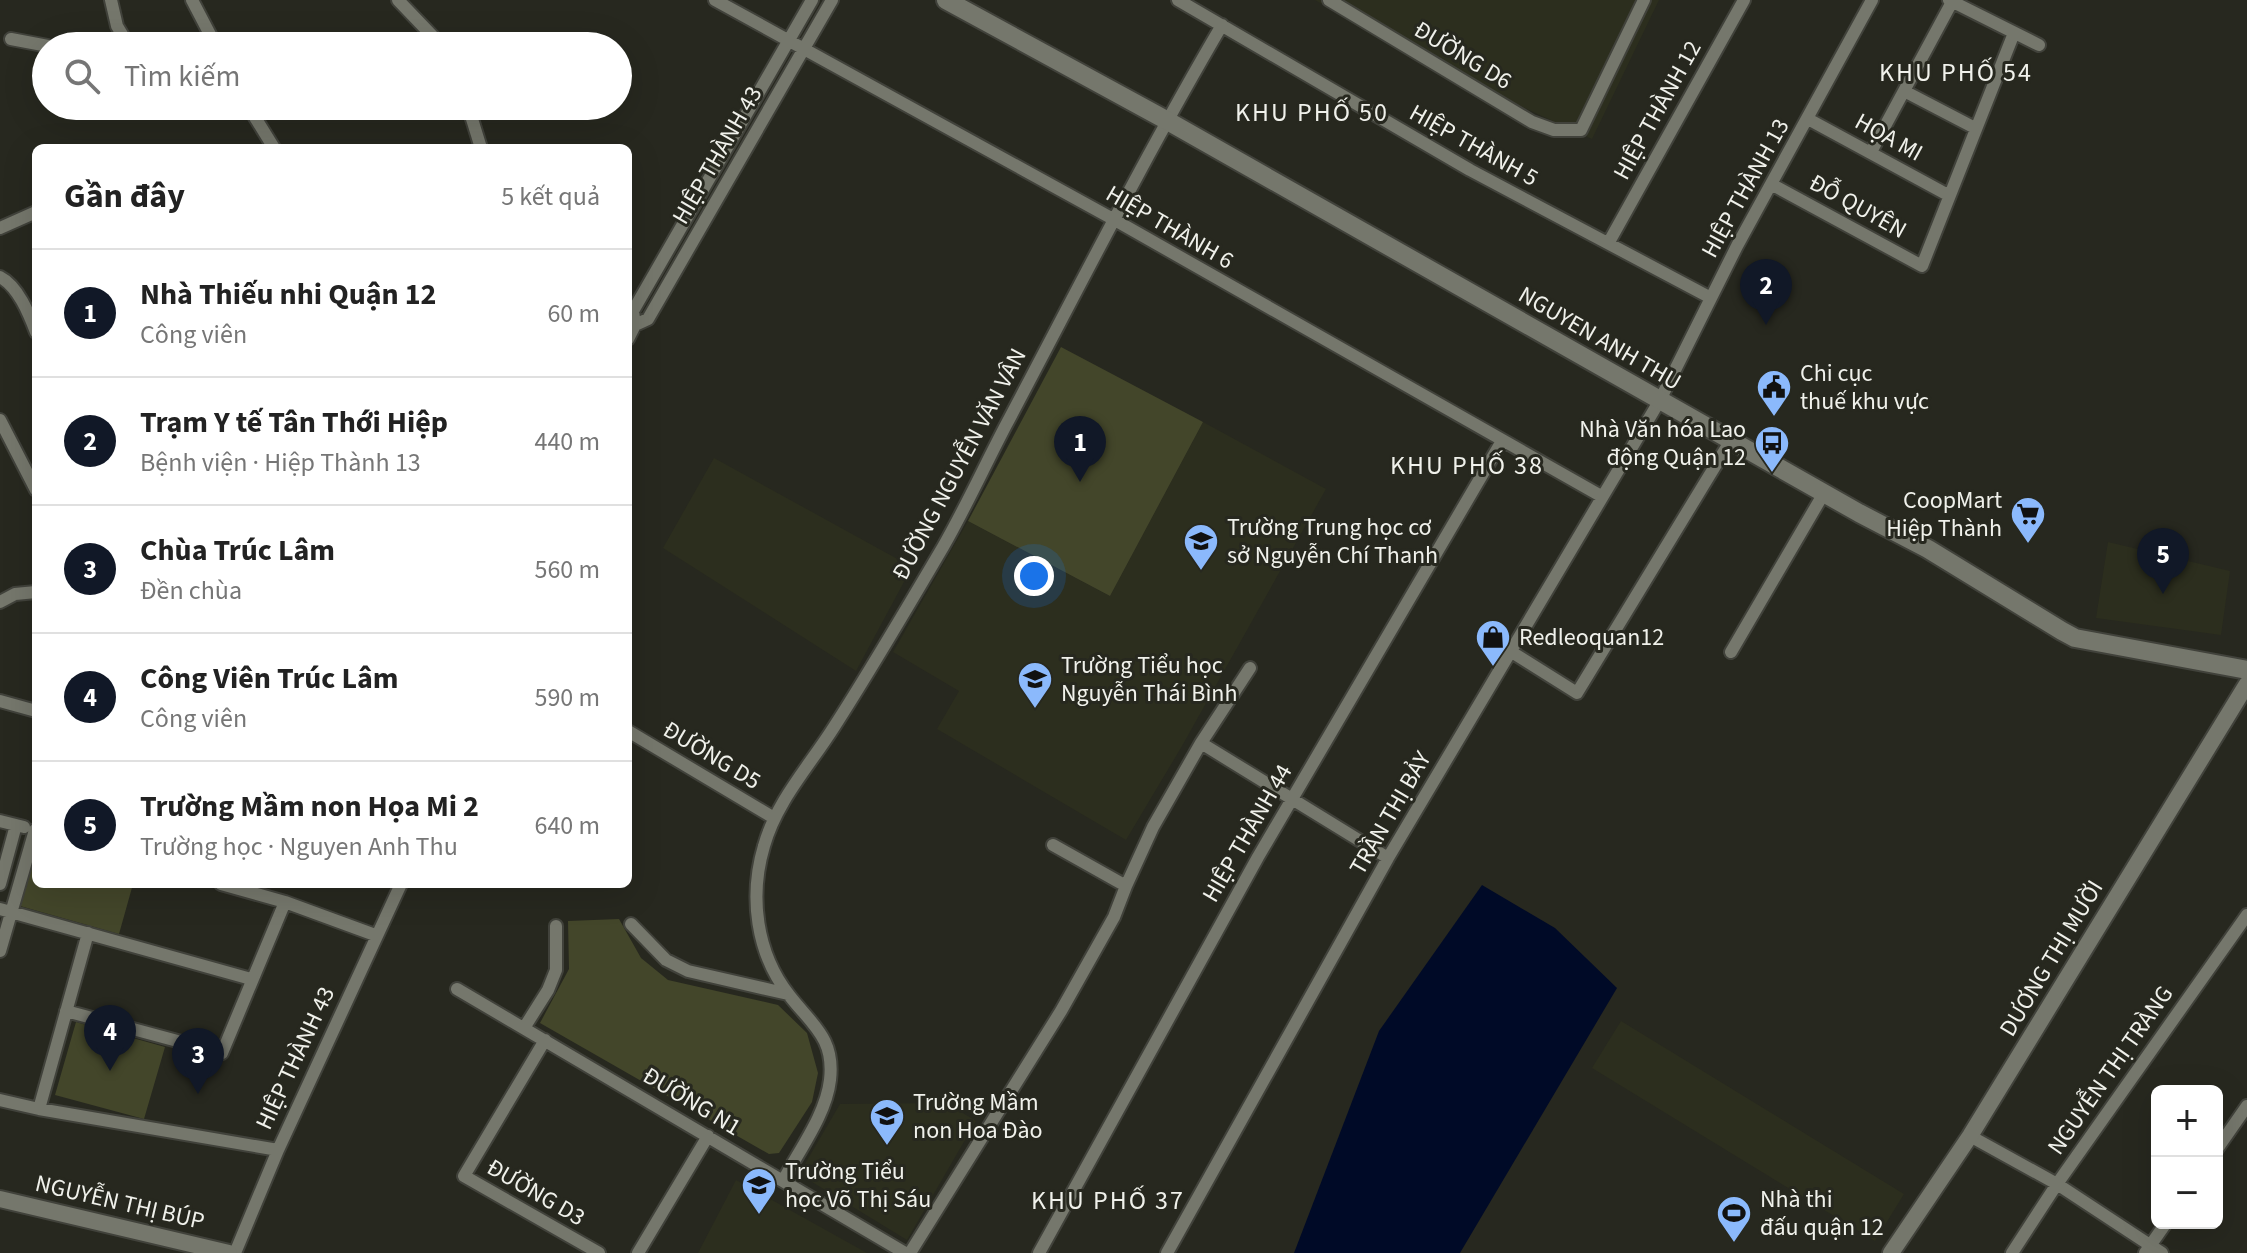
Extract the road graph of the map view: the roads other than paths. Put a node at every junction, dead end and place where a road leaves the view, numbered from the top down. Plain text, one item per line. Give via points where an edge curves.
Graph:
1 (111, 0) edge
2 (192, 0) edge
3 (398, 0) edge
4 (715, 0) edge
5 (812, 0) edge
6 (832, 0) edge
7 (946, 0) edge
8 (1178, 0) edge
9 (1329, 0) edge
10 (1644, 0) edge
11 (1744, 0) edge
12 (1872, 0) edge
13 (1951, 1) edge
14 (1222, 25) junction
15 (121, 32) edge
16 (209, 32) edge
17 (429, 32) edge
18 (2014, 33) junction
19 (11, 39) dead end
20 (789, 42) junction
21 (32, 43) edge
22 (2039, 45) dead end
23 (803, 50) junction
24 (1904, 91) junction
25 (1808, 119) junction
26 (257, 120) edge
27 (472, 120) edge
28 (1166, 120) junction
29 (1975, 128) junction
30 (272, 144) edge
31 (480, 144) edge
32 (1871, 152) junction
33 (1771, 184) junction
34 (1948, 195) junction
35 (32, 214) edge
36 (1113, 219) junction
37 (0, 228) edge
38 (1609, 242) junction
39 (0, 277) edge
40 (1711, 298) junction
41 (32, 314) edge
42 (635, 325) junction
43 (632, 331) edge
44 (1660, 400) junction
45 (0, 420) edge
46 (1731, 440) junction
47 (1502, 441) junction
48 (32, 482) edge
49 (1824, 493) junction
50 (1601, 496) junction
51 (32, 592) edge
52 (0, 602) edge
53 (1510, 651) junction
54 (1731, 652) dead end
55 (1250, 668) dead end
56 (2247, 670) edge
57 (2247, 684) edge
58 (0, 701) edge
59 (32, 710) edge
60 (632, 733) edge
61 (1201, 743) junction
62 (1292, 799) junction
63 (774, 818) junction
64 (0, 821) edge
65 (16, 825) junction
66 (32, 830) edge
67 (32, 839) edge
68 (1053, 845) dead end
69 (1388, 858) junction
70 (0, 884) edge
71 (1126, 886) junction
72 (235, 888) edge
73 (399, 888) edge
74 (285, 902) junction
75 (6, 910) edge
76 (2247, 915) edge
77 (631, 924) dead end
78 (556, 926) dead end
79 (88, 933) junction
80 (375, 935) junction
81 (0, 951) edge
82 (251, 979) junction
83 (457, 989) dead end
84 (788, 994) junction
85 (66, 1011) junction
86 (524, 1028) junction
87 (545, 1040) junction
88 (0, 1100) edge
89 (2247, 1106) edge
90 (39, 1109) junction
91 (708, 1136) junction
92 (1970, 1136) junction
93 (2223, 1140) edge
94 (278, 1150) junction
95 (783, 1181) junction
96 (2057, 1184) junction
97 (0, 1199) edge
98 (2162, 1229) edge
99 (2148, 1249) edge
100 (232, 1253) edge
101 (599, 1253) edge
102 (638, 1253) edge
103 (907, 1253) edge
104 (1039, 1253) edge
105 (1167, 1253) edge
106 (1891, 1253) edge
107 (2012, 1253) edge
108 (2162, 1253) edge

1 - 15 street
2 - 16 street
3 - 17 street
4 - 20 street, HIỆP THÀNH 6
5 - 20 street, HIỆP THÀNH 43
6 - 23 street, HIỆP THÀNH 43
7 - 28 main road, NGUYEN ANH THU
8 - 14 street, HIỆP THÀNH 5
9 - 10 street, ĐƯỜNG D6 via 1532,122 1554,130 1581,130
11 - 38 street, HIỆP THÀNH 12
12 - 25 street, HIỆP THÀNH 13
13 - 18 street
13 - 24 street
14 - 28 street, ĐƯỜNG NGUYỄN VĂN VÂN
14 - 38 street, HIỆP THÀNH 5 via 1470,170
18 - 22 street
18 - 29 street
19 - 21 street
20 - 23 street, HIỆP THÀNH 6
20 - 42 street, HIỆP THÀNH 43 via 633,311
23 - 36 street, HIỆP THÀNH 6
23 - 42 street, HIỆP THÀNH 43 via 648,319
24 - 29 street
24 - 32 street
25 - 32 street, HỌA MI
25 - 33 street, HIỆP THÀNH 13
26 - 30 street
27 - 31 street
28 - 36 street, ĐƯỜNG NGUYỄN VĂN VÂN
28 - 44 main road, NGUYEN ANH THU
29 - 34 street
32 - 34 street, HỌA MI
33 - 34 street, ĐỖ QUYÊN via 1922,266
33 - 40 street, HIỆP THÀNH 13
35 - 37 street
36 - 47 street, HIỆP THÀNH 6
36 - 63 street, ĐƯỜNG NGUYỄN VĂN VÂN via 945,544
38 - 40 street, HIỆP THÀNH 5
39 - 41 street
40 - 44 street, HIỆP THÀNH 13
42 - 43 street, HIỆP THÀNH 43
44 - 46 main road, NGUYEN ANH THU
44 - 50 street, TRẦN THỊ BẢY
45 - 48 street
46 - 49 main road, NGUYEN ANH THU
46 - 53 street via 1577,693
47 - 50 street, HIỆP THÀNH 6
47 - 62 street, HIỆP THÀNH 44
49 - 54 street
49 - 56 main road, NGUYEN ANH THU via 2075,638
50 - 53 street, TRẦN THỊ BẢY
51 - 52 street
53 - 69 street, TRẦN THỊ BẢY
55 - 61 street
57 - 92 street, DƯƠNG THỊ MƯỜI
58 - 59 street
60 - 63 street, ĐƯỜNG D5
61 - 62 street
61 - 71 street
62 - 69 street
62 - 104 street, HIỆP THÀNH 44
63 - 84 street, ĐƯỜNG NGUYỄN VĂN VÂN via 757,878 756,910 771,965
64 - 65 street
65 - 66 street
65 - 70 street
67 - 75 street
68 - 71 street
69 - 105 street, TRẦN THỊ BẢY
71 - 103 street via 1061,1011
72 - 74 street
73 - 80 street, HIỆP THÀNH 43
74 - 80 street
74 - 82 street
75 - 79 street
75 - 81 street
76 - 96 street, NGUYỄN THỊ TRÀNG
77 - 84 street via 666,960 688,971
78 - 86 street via 556,970
79 - 82 street
79 - 85 street
80 - 94 street, HIỆP THÀNH 43
82 - 85 street via 222,1053
83 - 86 street, ĐƯỜNG N1
84 - 95 street, ĐƯỜNG NGUYỄN VĂN VÂN via 827,1042 831,1061 826,1100
85 - 90 street
86 - 87 street, ĐƯỜNG N1
87 - 91 street, ĐƯỜNG N1
87 - 101 street, ĐƯỜNG D3 via 464,1176
88 - 90 street
89 - 93 street
90 - 94 street
91 - 95 street, ĐƯỜNG N1
91 - 102 street
92 - 96 street
92 - 106 street, DƯƠNG THỊ MƯỜI
94 - 100 street, HIỆP THÀNH 43
95 - 103 street, ĐƯỜNG N1
96 - 99 street
96 - 107 street, NGUYỄN THỊ TRÀNG
97 - 100 street, NGUYỄN THỊ BÚP
98 - 99 street
99 - 108 street

